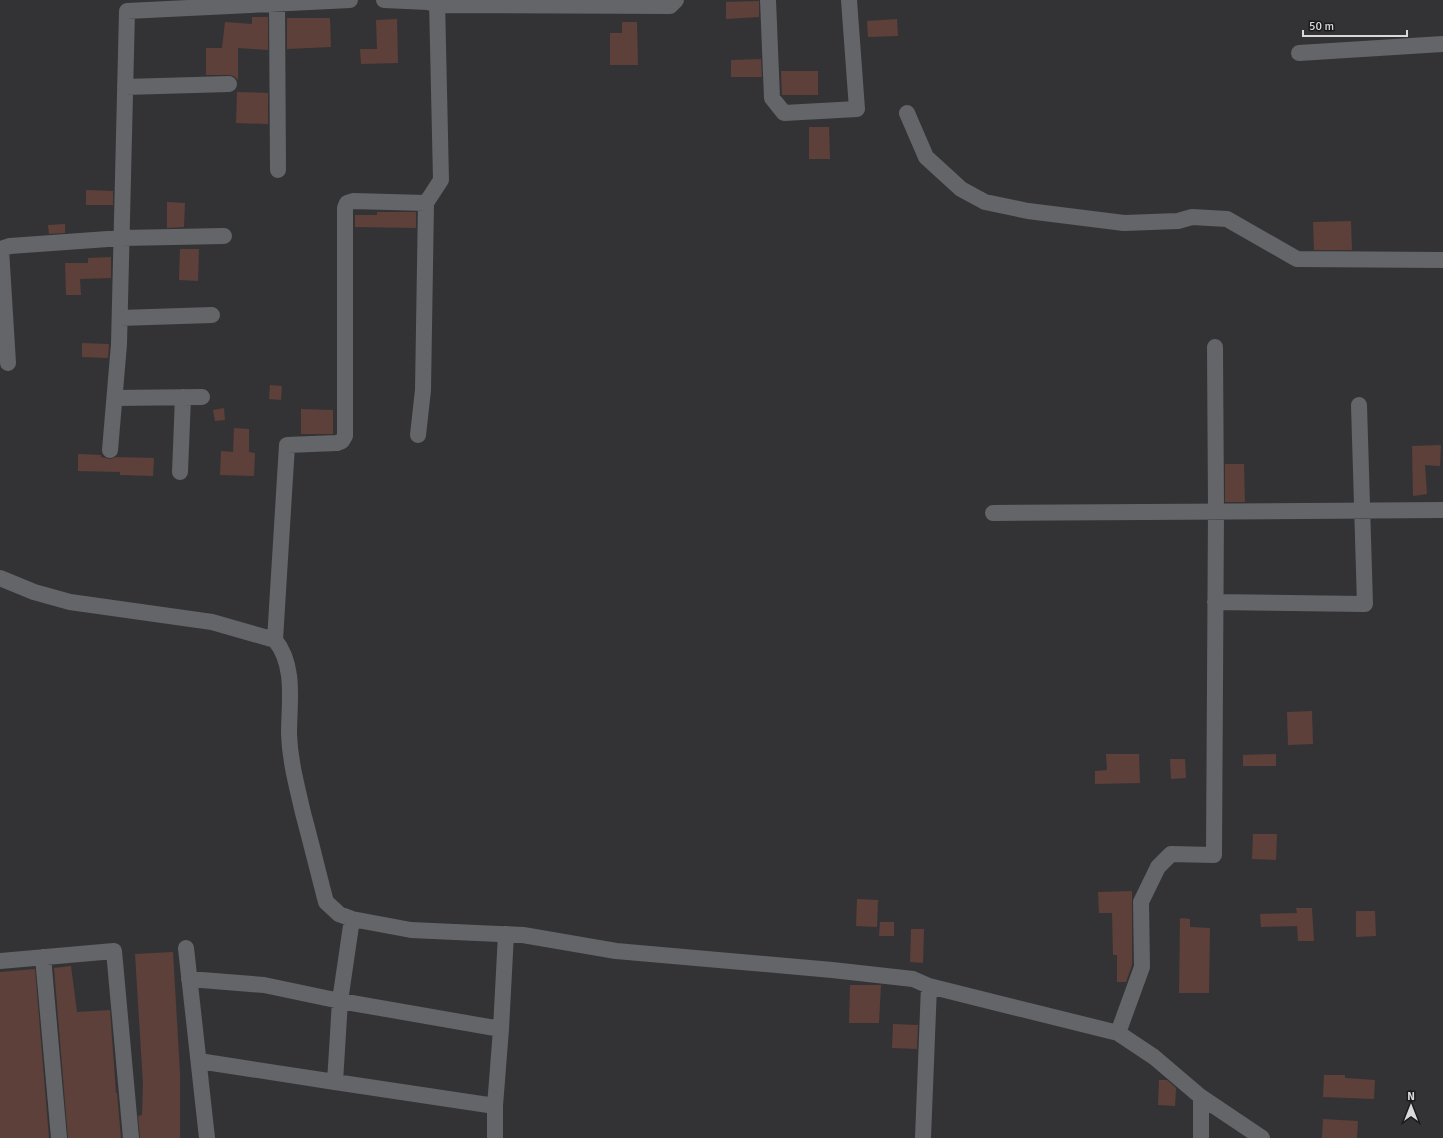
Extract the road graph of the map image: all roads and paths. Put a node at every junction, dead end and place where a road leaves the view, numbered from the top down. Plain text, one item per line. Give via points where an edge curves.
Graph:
1 (350, 0) edge
2 (384, 0) edge
3 (676, 0) edge
4 (768, 0) edge
5 (849, 0) edge
6 (437, 3) edge
7 (513, 3) edge
8 (277, 4) junction
9 (1443, 44) edge
10 (1299, 53) dead end
11 (229, 84) dead end
12 (125, 87) junction
13 (907, 113) dead end
14 (278, 170) dead end
15 (426, 203) junction
16 (224, 236) dead end
17 (122, 238) junction
18 (0, 249) edge
19 (1443, 260) edge
20 (212, 315) dead end
21 (120, 318) junction
22 (1215, 347) dead end
23 (8, 363) dead end
24 (183, 397) junction
25 (202, 397) dead end
26 (115, 398) junction
27 (1359, 405) dead end
28 (418, 434) dead end
29 (110, 450) dead end
30 (180, 472) dead end
31 (1216, 510) junction
32 (1361, 510) junction
33 (1443, 510) edge
34 (993, 513) dead end
35 (0, 578) edge
36 (1216, 602) junction
37 (275, 640) junction
38 (352, 920) junction
39 (506, 934) junction
40 (186, 948) dead end
41 (43, 957) junction
42 (0, 961) edge
43 (189, 979) junction
44 (929, 986) junction
45 (340, 1002) junction
46 (501, 1029) junction
47 (1118, 1033) junction
48 (199, 1061) junction
49 (335, 1082) junction
50 (1202, 1097) junction
51 (495, 1106) junction
52 (59, 1138) edge
53 (131, 1138) edge
54 (207, 1138) edge
55 (495, 1138) edge
56 (923, 1138) edge
57 (1202, 1138) edge
58 (1262, 1138) edge

1 - 8 street
2 - 6 street
3 - 7 street via 670,6
4 - 5 street via 772,98 784,113 857,109
6 - 7 street
6 - 15 street via 441,180
8 - 12 street via 127,11
8 - 14 street
9 - 10 street
11 - 12 street
12 - 17 street
13 - 19 street via 926,157 961,189 986,202 1028,212 1124,223 1178,221 1192,217 1227,219 1297,259
15 - 28 street via 423,390
15 - 37 street via 353,201 347,203 345,208 345,436 342,441 337,442 287,446
16 - 17 street
17 - 18 street via 10,246
17 - 21 street
18 - 23 street
20 - 21 street
21 - 26 street
22 - 31 street
24 - 25 street
24 - 26 street
24 - 30 street
26 - 29 street
27 - 32 street
31 - 32 street
31 - 34 street
31 - 36 street
32 - 33 street
32 - 36 street via 1365,604
35 - 37 street via 34,592 70,602 212,622
36 - 47 street via 1214,855 1171,854 1158,867 1141,902 1142,967
37 - 38 street via 281,647 291,692 289,734 292,769 326,902 339,914
38 - 39 street via 411,930
38 - 45 street
39 - 44 street via 616,951 913,979
39 - 46 street
40 - 43 street
41 - 42 street
41 - 52 street
41 - 53 street via 114,951
43 - 45 street via 264,985
43 - 48 street
44 - 47 street
44 - 56 street
45 - 46 street
45 - 49 street
46 - 51 street
47 - 50 street via 1154,1057
48 - 49 street
48 - 54 street
49 - 51 street
50 - 57 street
50 - 58 street
51 - 55 street

